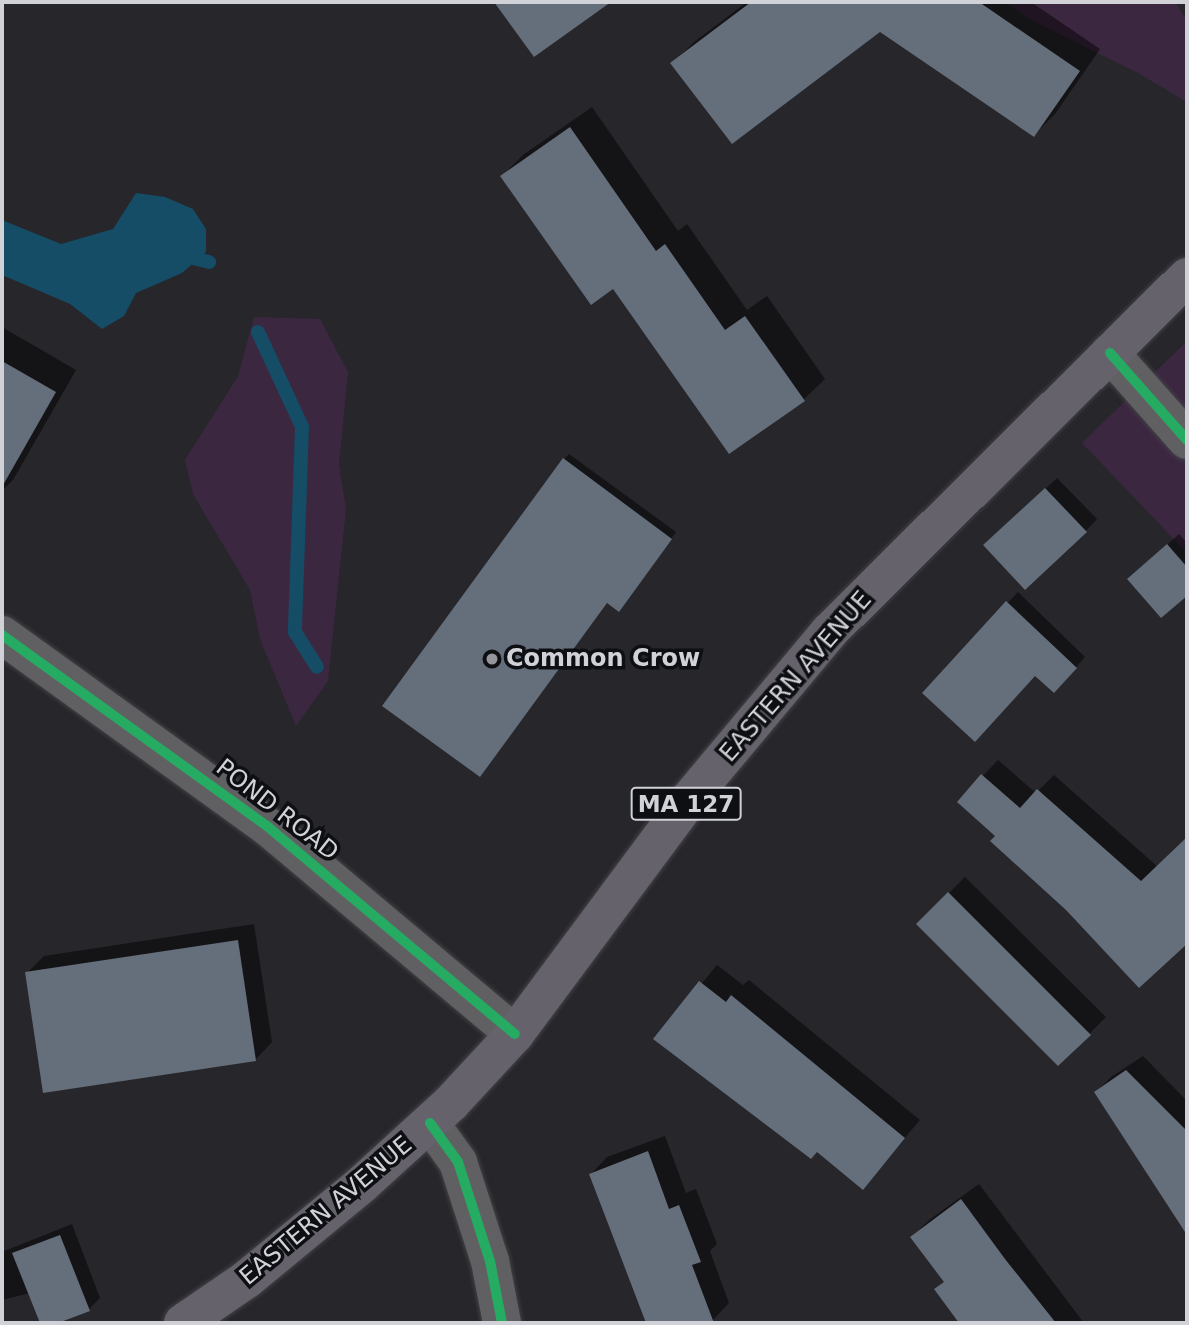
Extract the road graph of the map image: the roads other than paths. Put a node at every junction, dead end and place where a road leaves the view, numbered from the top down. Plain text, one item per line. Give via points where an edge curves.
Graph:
1 (1187, 277) edge
2 (1110, 353) junction
3 (1187, 440) edge
4 (2, 635) edge
5 (514, 1034) junction
6 (430, 1123) junction
7 (183, 1323) edge
8 (502, 1323) edge

1 - 2 main road, EASTERN AVENUE / MA 127
2 - 3 street
2 - 5 main road, EASTERN AVENUE / MA 127 via 829,632 687,802
4 - 5 street, POND ROAD via 268,827
5 - 6 main road, EASTERN AVENUE / MA 127
6 - 7 main road, EASTERN AVENUE / MA 127 via 247,1279
6 - 8 street via 458,1162 490,1261

